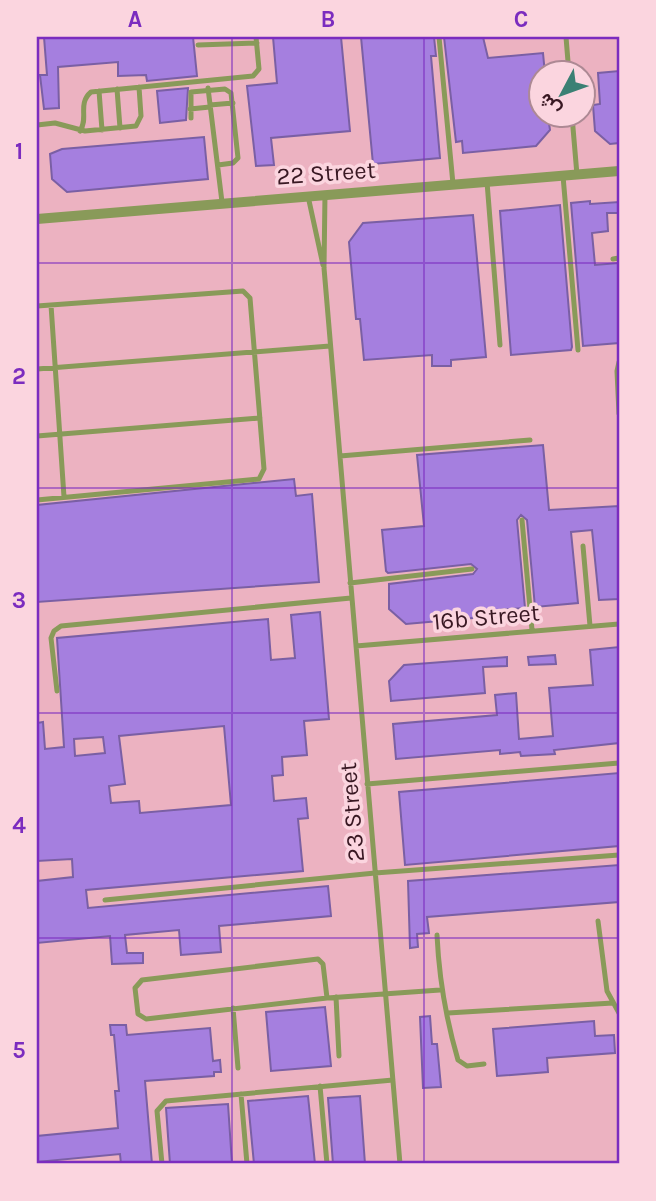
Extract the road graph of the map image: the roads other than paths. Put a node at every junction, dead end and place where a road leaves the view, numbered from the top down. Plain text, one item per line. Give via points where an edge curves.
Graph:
1 (439, 37) edge
2 (566, 37) edge
3 (256, 40) edge
4 (198, 46) dead end
5 (568, 60) edge
6 (207, 81) junction
7 (139, 87) junction
8 (117, 89) junction
9 (208, 90) junction
10 (99, 91) junction
11 (233, 103) junction
12 (210, 106) junction
13 (190, 109) junction
14 (191, 118) dead end
15 (37, 125) edge
16 (120, 128) junction
17 (102, 130) junction
18 (573, 130) edge
19 (80, 131) junction
20 (218, 165) junction
21 (619, 171) edge
22 (577, 175) junction
23 (563, 176) junction
24 (487, 182) junction
25 (453, 184) junction
26 (325, 194) junction
27 (307, 195) junction
28 (222, 202) junction
29 (37, 219) edge
30 (324, 268) junction
31 (51, 305) junction
32 (37, 306) edge
33 (500, 345) dead end
34 (330, 346) junction
35 (579, 350) dead end
36 (254, 352) junction
37 (619, 362) edge
38 (55, 368) junction
39 (37, 369) edge
40 (619, 414) edge
41 (260, 418) junction
42 (61, 434) junction
43 (37, 436) edge
44 (530, 440) dead end
45 (340, 456) junction
46 (64, 497) junction
47 (37, 500) edge
48 (522, 520) dead end
49 (583, 546) dead end
50 (472, 569) dead end
51 (350, 583) junction
52 (351, 598) junction
53 (619, 624) edge
54 (590, 626) junction
55 (532, 630) junction
56 (356, 646) junction
57 (57, 691) dead end
58 (619, 763) edge
59 (367, 784) junction
60 (619, 855) edge
61 (375, 873) junction
62 (105, 900) dead end
63 (598, 921) dead end
64 (437, 935) dead end
65 (440, 990) junction
66 (385, 994) junction
67 (336, 997) junction
68 (327, 998) junction
69 (613, 1003) junction
70 (233, 1008) junction
71 (448, 1013) junction
72 (619, 1013) edge
73 (339, 1056) dead end
74 (484, 1064) dead end
75 (238, 1068) dead end
76 (393, 1080) junction
77 (320, 1086) junction
78 (241, 1094) junction
79 (162, 1164) edge
80 (247, 1164) edge
81 (327, 1164) edge
82 (400, 1164) edge

1 - 25 lane
2 - 5 lane
3 - 4 lane
3 - 6 lane via 259,69 253,76
6 - 7 lane
6 - 9 lane
7 - 8 lane
7 - 16 lane via 140,121
8 - 10 lane
8 - 16 lane
9 - 11 lane via 227,90
9 - 12 lane
9 - 13 lane via 190,93
10 - 17 lane
10 - 19 lane via 83,100
11 - 12 lane
11 - 20 lane via 238,158
12 - 13 lane
12 - 20 lane
13 - 14 lane
15 - 19 lane via 55,123
16 - 17 lane
17 - 19 lane
18 - 22 lane
20 - 28 lane
21 - 22 street, 22 Street
22 - 23 street, 22 Street
23 - 24 street, 22 Street
23 - 35 lane
24 - 25 street, 22 Street
24 - 33 lane
25 - 26 street, 22 Street
26 - 27 street, 22 Street
26 - 30 lane, 23 Street
27 - 28 street, 22 Street
27 - 30 lane, 23 Street
28 - 29 street, 22 Street
30 - 34 lane, 23 Street
31 - 32 lane
31 - 36 lane via 243,291 250,298
31 - 38 lane
34 - 36 lane
34 - 45 lane, 23 Street
36 - 38 lane
36 - 41 lane
37 - 40 lane
38 - 39 lane
38 - 42 lane
41 - 42 lane
41 - 46 lane via 264,469 259,479
42 - 43 lane
42 - 46 lane
44 - 45 lane
45 - 51 lane, 23 Street
46 - 47 lane
48 - 55 lane
49 - 54 lane
50 - 51 lane
51 - 52 lane, 23 Street
52 - 56 lane, 23 Street
52 - 57 lane via 61,626 51,638
53 - 54 lane, 16b Street
54 - 55 lane, 16b Street
55 - 56 lane, 16b Street
56 - 59 lane, 23 Street
58 - 59 lane
59 - 61 lane, 23 Street
60 - 61 lane
61 - 62 lane
61 - 66 lane, 23 Street
63 - 69 lane via 606,985
64 - 65 lane
65 - 66 lane
65 - 71 lane
66 - 67 lane
66 - 76 lane, 23 Street
67 - 68 lane
67 - 73 lane
68 - 70 lane
68 - 70 lane via 324,964 318,959 142,980 135,988 138,1014 143,1019
69 - 71 lane
69 - 72 lane
70 - 75 lane
71 - 74 lane via 458,1060 467,1066
76 - 77 lane
76 - 82 lane, 23 Street
77 - 78 lane
77 - 81 lane
78 - 79 lane via 163,1102 157,1111
78 - 80 lane

